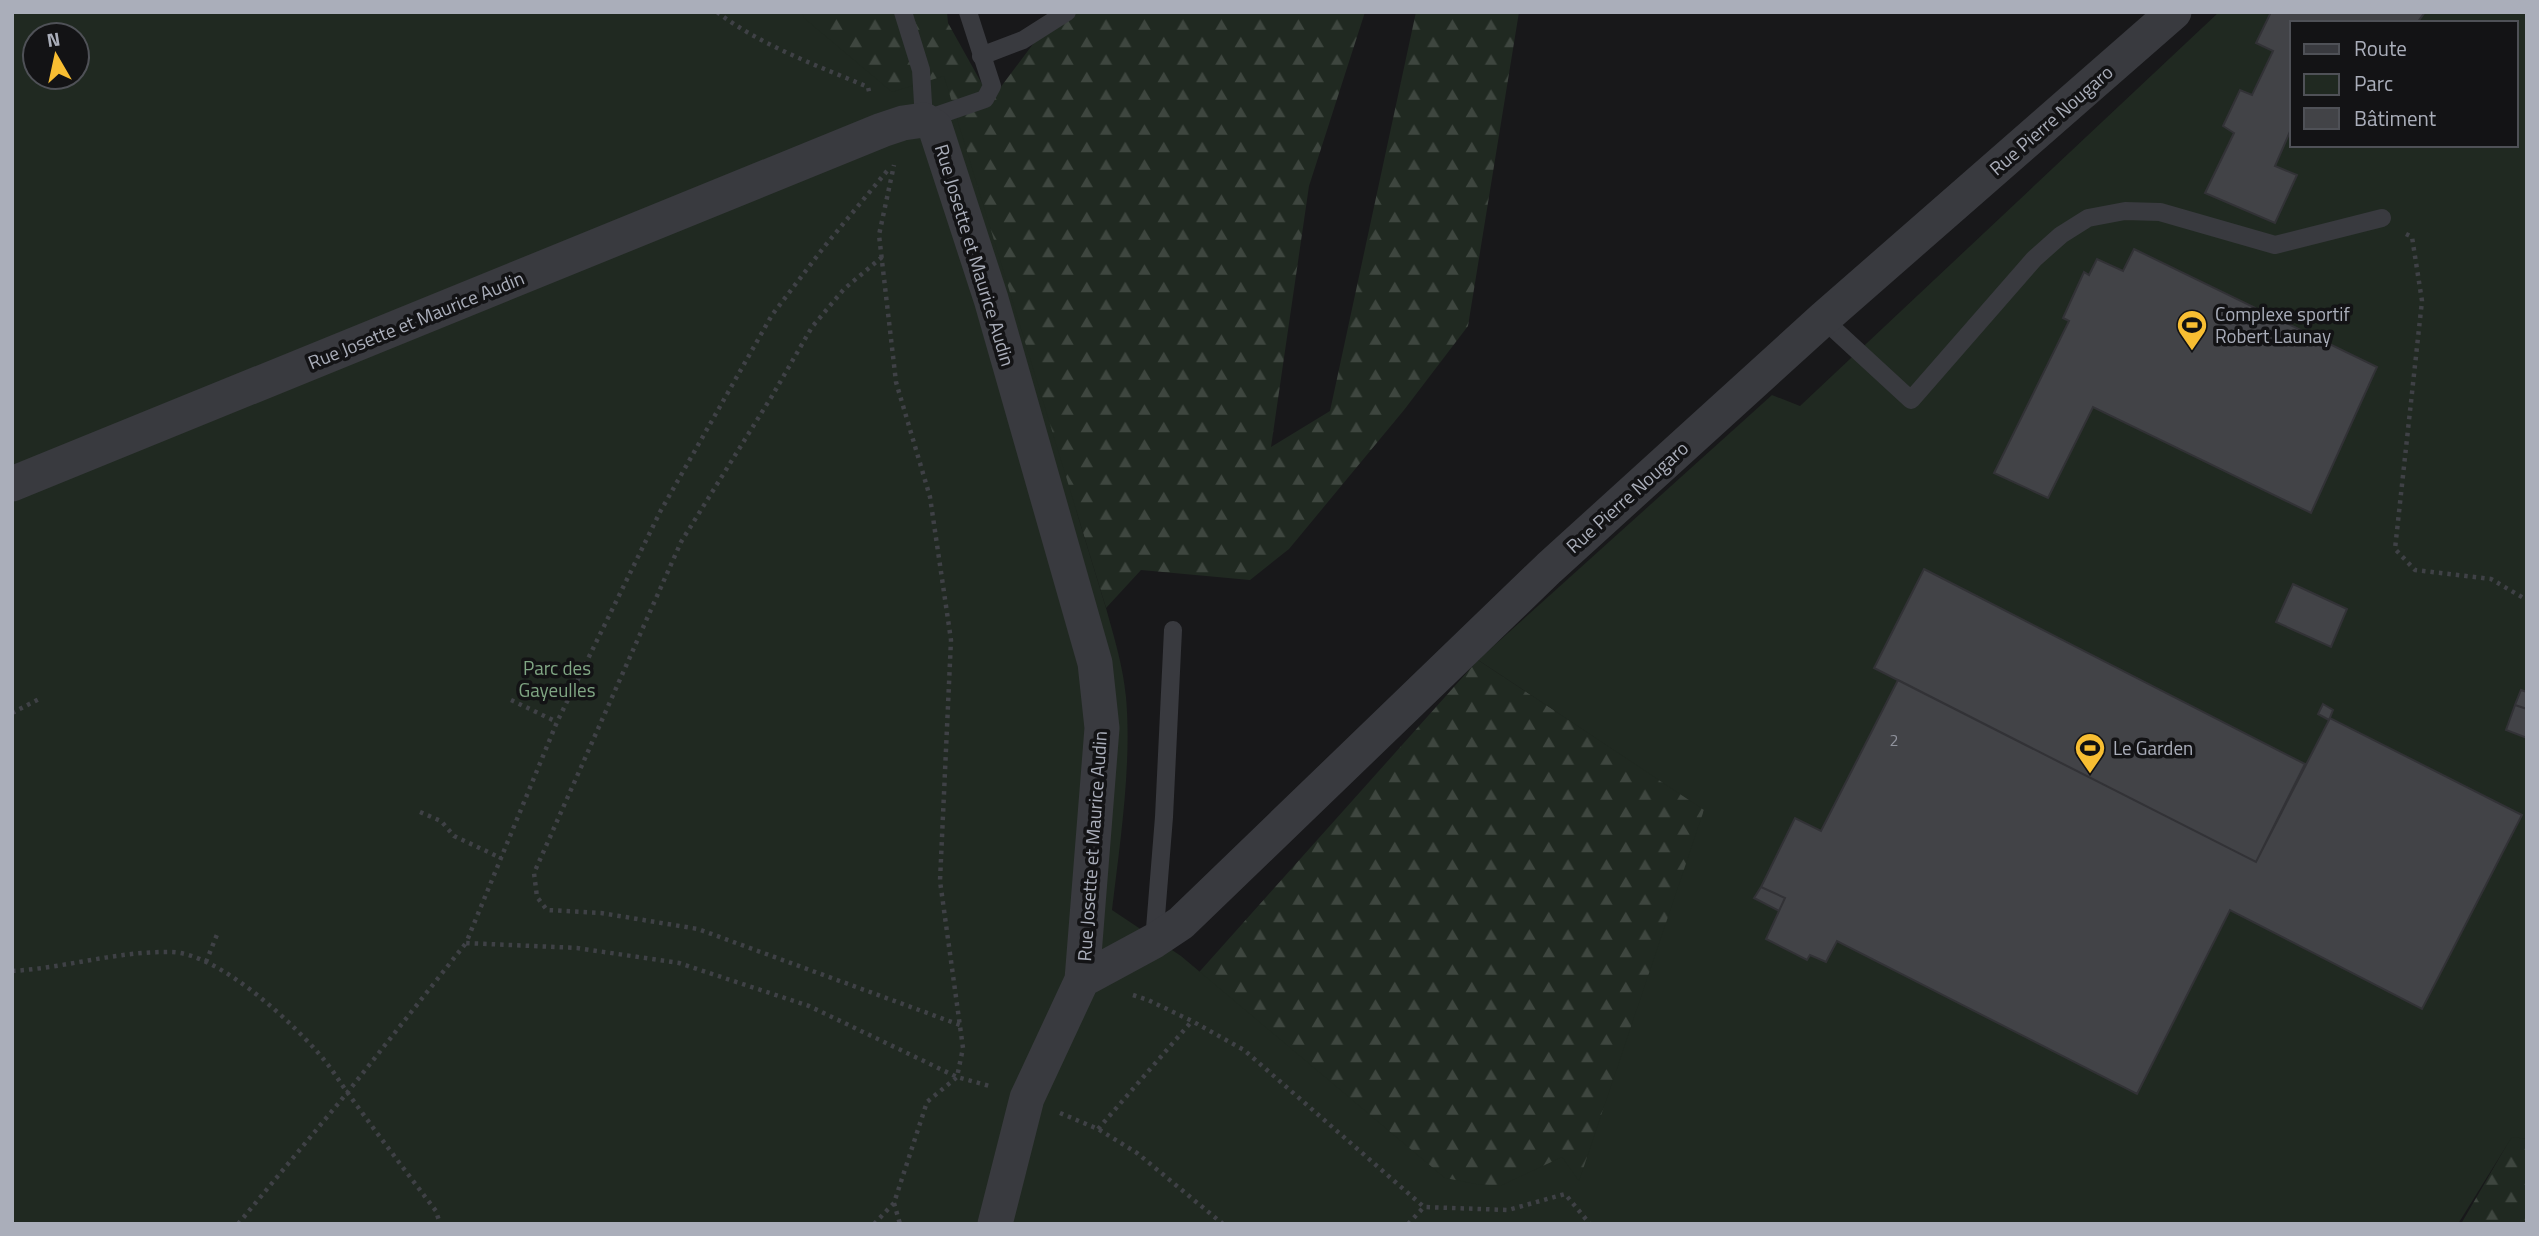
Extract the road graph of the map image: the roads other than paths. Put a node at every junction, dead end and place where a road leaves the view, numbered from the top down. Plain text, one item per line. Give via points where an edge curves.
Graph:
1 (903, 12) edge
2 (968, 12) edge
3 (1067, 12) edge
4 (2174, 12) edge
5 (981, 56) junction
6 (924, 120) junction
7 (2382, 218) road end
8 (1823, 319) junction
9 (12, 484) edge
10 (1172, 629) dead end
11 (1154, 941) junction
12 (1082, 980) junction
13 (995, 1224) edge

1 - 6 lane via 921,70
2 - 5 lane
3 - 5 lane via 1023,40
4 - 8 street, Rue Pierre Nougaro
5 - 6 lane via 992,86 985,99
6 - 9 street, Rue Josette et Maurice Audin via 882,130
6 - 12 street, Rue Josette et Maurice Audin via 935,127 990,299 1095,663 1102,728
7 - 8 lane via 2274,245 2160,212 2126,211 2088,218 2034,259 1911,400
8 - 11 street, Rue Pierre Nougaro via 1549,568 1181,923
10 - 11 lane
11 - 12 street, Rue Pierre Nougaro
12 - 13 street, Rue Josette et Maurice Audin via 1027,1098

